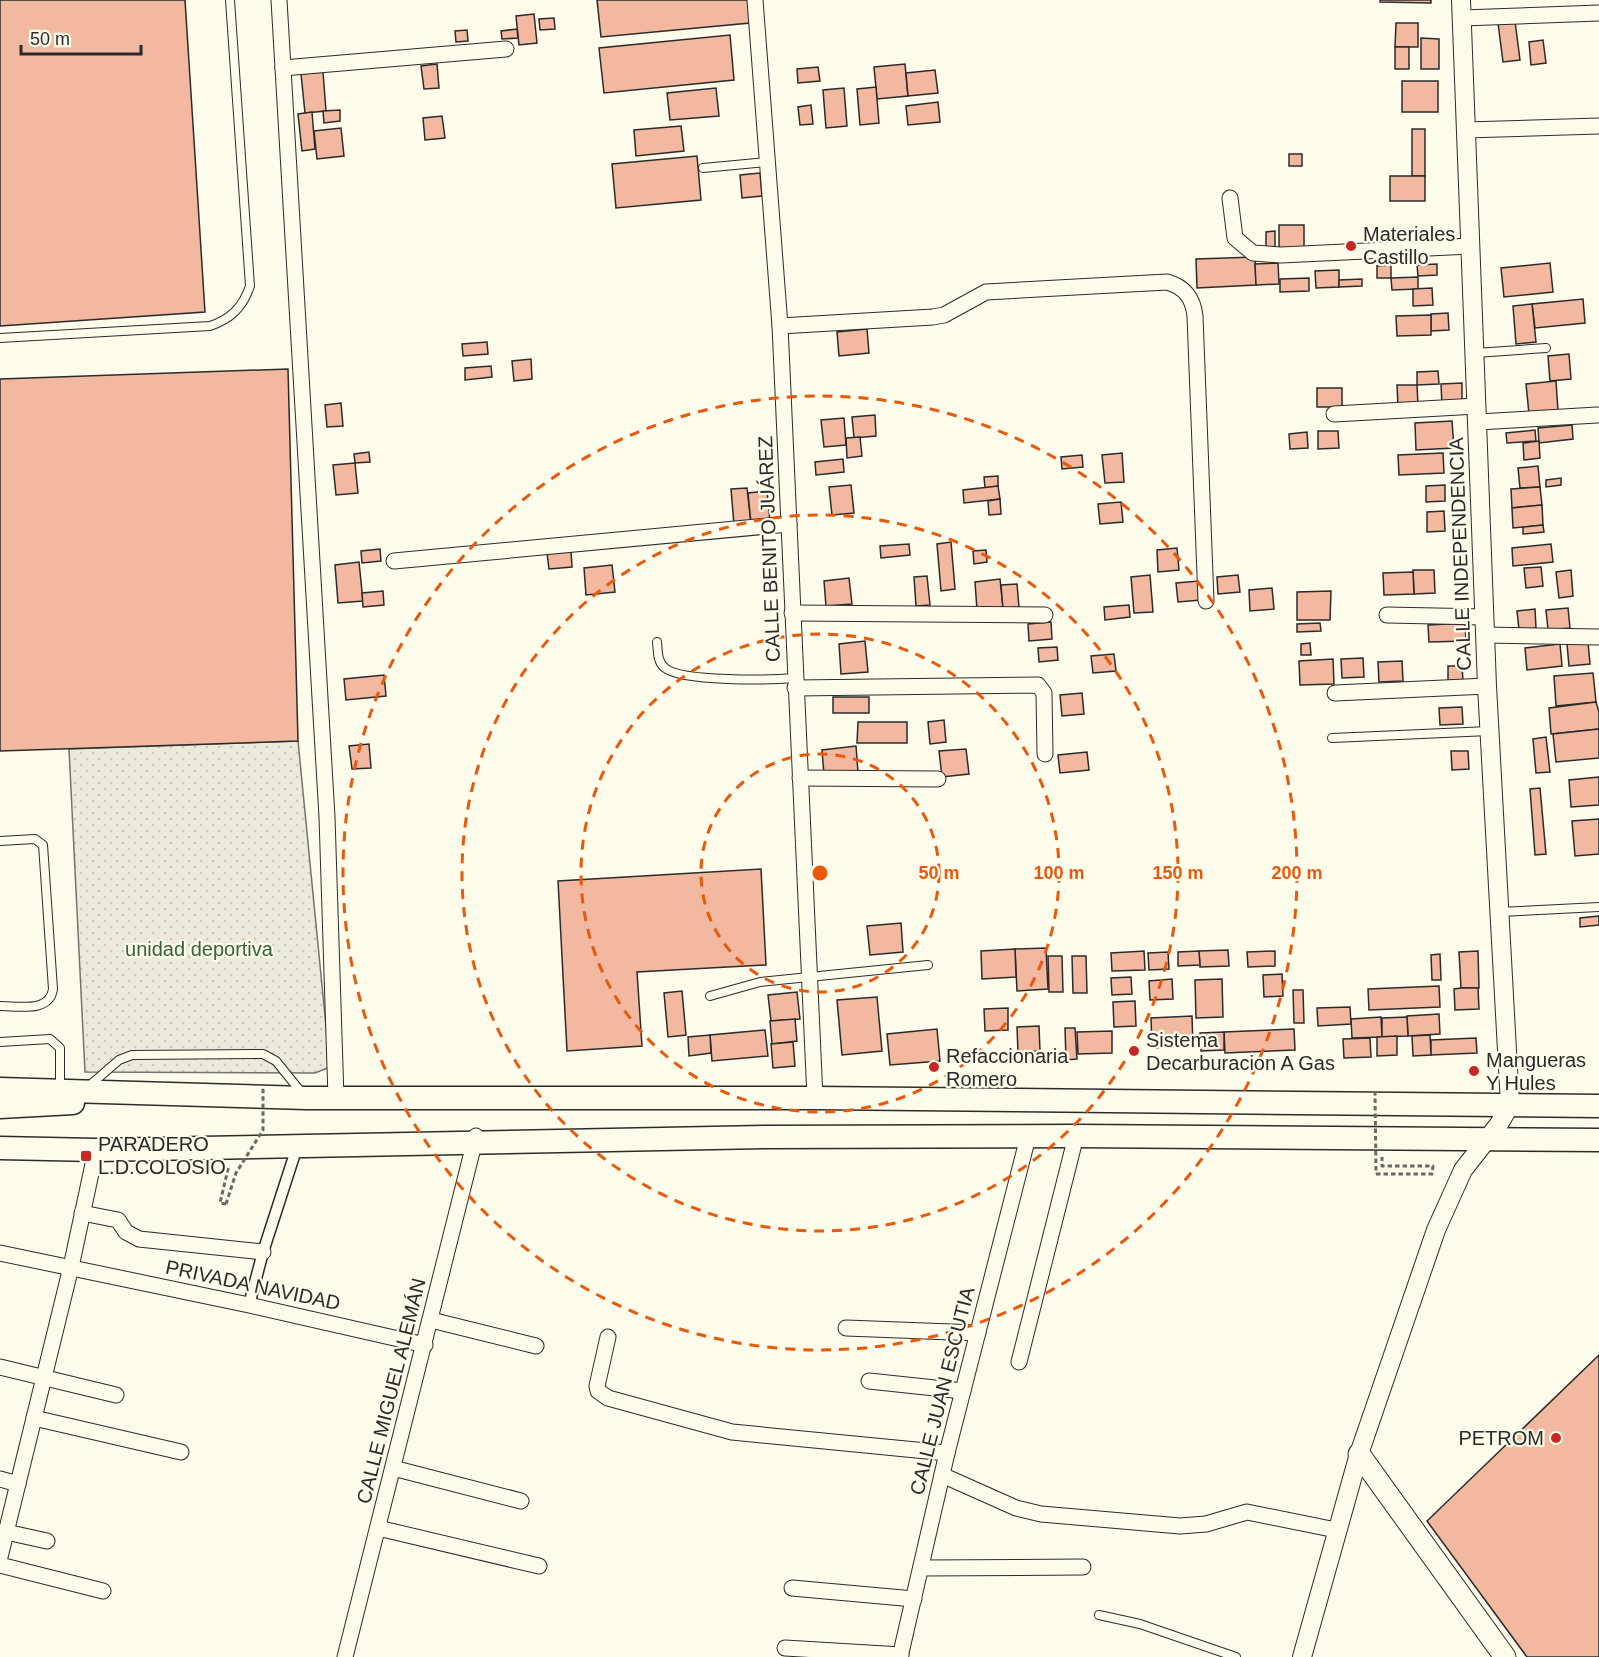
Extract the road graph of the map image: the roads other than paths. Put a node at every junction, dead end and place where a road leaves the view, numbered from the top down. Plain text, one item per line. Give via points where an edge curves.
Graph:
1 (230, 0) edge
2 (279, 0) edge
3 (755, 0) edge
4 (1462, 9) edge
5 (1599, 13) edge
6 (506, 49) dead end
7 (283, 68) junction
8 (1599, 126) edge
9 (1466, 130) junction
10 (768, 162) junction
11 (703, 168) dead end
12 (1230, 198) dead end
13 (1471, 246) junction
14 (780, 326) junction
15 (0, 338) edge
16 (1546, 348) dead end
17 (1475, 353) junction
18 (1334, 414) dead end
19 (1478, 414) junction
20 (1597, 415) dead end
21 (789, 524) junction
22 (394, 561) dead end
23 (1206, 601) dead end
24 (792, 613) junction
25 (1046, 615) dead end
26 (1387, 615) dead end
27 (1485, 617) junction
28 (1485, 635) junction
29 (1599, 637) edge
30 (657, 642) dead end
31 (795, 683) junction
32 (1487, 686) junction
33 (1335, 693) dead end
34 (1489, 731) junction
35 (1332, 738) dead end
36 (1045, 754) dead end
37 (800, 778) junction
38 (938, 779) dead end
39 (0, 841) edge
40 (1599, 906) edge
41 (1499, 912) junction
42 (928, 965) dead end
43 (809, 975) junction
44 (710, 996) dead end
45 (0, 1006) edge
46 (0, 1042) edge
47 (0, 1089) edge
48 (60, 1090) junction
49 (84, 1090) junction
50 (115, 1092) junction
51 (306, 1098) junction
52 (336, 1098) junction
53 (814, 1098) junction
54 (1510, 1105) junction
55 (1599, 1106) edge
56 (0, 1107) edge
57 (0, 1134) edge
58 (1076, 1136) junction
59 (1028, 1137) junction
60 (1487, 1138) junction
61 (482, 1140) junction
62 (1599, 1140) edge
63 (297, 1147) junction
64 (0, 1148) edge
65 (96, 1150) junction
66 (82, 1213) junction
67 (263, 1252) junction
68 (0, 1254) edge
69 (71, 1267) junction
70 (249, 1305) junction
71 (431, 1320) junction
72 (846, 1328) dead end
73 (978, 1333) junction
74 (608, 1337) dead end
75 (425, 1345) junction
76 (536, 1346) dead end
77 (1019, 1362) dead end
78 (0, 1367) edge
79 (44, 1377) junction
80 (869, 1381) dead end
81 (963, 1391) junction
82 (116, 1395) dead end
83 (34, 1418) junction
84 (181, 1452) dead end
85 (947, 1453) junction
86 (1359, 1454) junction
87 (393, 1468) junction
88 (942, 1475) junction
89 (0, 1479) edge
90 (18, 1484) junction
91 (521, 1501) dead end
92 (378, 1528) junction
93 (1336, 1530) junction
94 (6, 1532) junction
95 (47, 1541) dead end
96 (0, 1557) edge
97 (0, 1565) edge
98 (539, 1566) dead end
99 (1083, 1567) dead end
100 (921, 1568) junction
101 (792, 1588) dead end
102 (104, 1591) dead end
103 (914, 1599) junction
104 (1099, 1615) dead end
105 (785, 1648) dead end
106 (901, 1656) edge
107 (345, 1657) edge
108 (1236, 1657) edge
109 (1302, 1657) edge
110 (1505, 1657) edge

1 - 15 lane via 250,286 245,301 235,313 210,326
2 - 7 street
3 - 10 street, CALLE BENITO JUÁREZ
4 - 5 street
4 - 9 street, CALLE INDEPENDENCIA
6 - 7 street
7 - 52 street via 327,805
8 - 9 street
9 - 13 street, CALLE INDEPENDENCIA
10 - 11 lane
10 - 14 street, CALLE BENITO JUÁREZ
12 - 13 street via 1235,238 1253,253
13 - 17 street, CALLE INDEPENDENCIA
14 - 21 street, CALLE BENITO JUÁREZ
14 - 23 street via 944,315 986,292 1167,282 1182,288 1194,305 1195,316
16 - 17 lane
17 - 19 street, CALLE INDEPENDENCIA
18 - 19 street
19 - 20 street
19 - 27 street, CALLE INDEPENDENCIA
21 - 22 street
21 - 24 street, CALLE BENITO JUÁREZ
24 - 25 street
24 - 31 street, CALLE BENITO JUÁREZ
26 - 27 street
27 - 28 street, CALLE INDEPENDENCIA
28 - 29 street
28 - 32 street, CALLE INDEPENDENCIA
30 - 31 lane via 665,669 696,678
31 - 36 street via 1031,683 1044,693
31 - 37 street, CALLE BENITO JUÁREZ
32 - 33 street
32 - 34 street, CALLE INDEPENDENCIA
34 - 35 lane
34 - 41 street, CALLE INDEPENDENCIA
37 - 38 street
37 - 43 street, CALLE BENITO JUÁREZ
39 - 45 lane via 36,839 43,845 53,988 50,999 41,1006
40 - 41 lane
41 - 54 street, CALLE INDEPENDENCIA
42 - 43 lane
43 - 44 lane via 760,982
43 - 53 street, CALLE BENITO JUÁREZ
46 - 48 lane via 56,1042 60,1048
47 - 48 main road
48 - 49 main road
49 - 50 main road
49 - 51 lane via 119,1060 132,1055 263,1054 276,1061
50 - 51 main road
50 - 56 main road via 88,1101
51 - 52 main road
52 - 53 main road
53 - 54 main road
54 - 55 main road
54 - 60 street
57 - 61 main road via 443,1132
58 - 59 main road
58 - 60 main road
58 - 77 street
59 - 61 main road
59 - 73 street, CALLE JUAN ESCUTIA
60 - 62 main road
60 - 86 street via 1452,1190
61 - 63 main road
61 - 71 street, CALLE MIGUEL ALEMÁN
63 - 65 main road
63 - 67 street
64 - 65 main road
65 - 66 street
66 - 67 street via 118,1220 126,1232 139,1239
66 - 69 street
67 - 70 street
68 - 69 street, PRIVADA NAVIDAD
69 - 70 street, PRIVADA NAVIDAD
69 - 79 street
70 - 75 street, PRIVADA NAVIDAD
71 - 75 street, CALLE MIGUEL ALEMÁN
71 - 76 street
72 - 73 street
73 - 81 street, CALLE JUAN ESCUTIA
74 - 85 street via 597,1386 608,1398 732,1432
75 - 87 street, CALLE MIGUEL ALEMÁN
78 - 79 street
79 - 82 street
79 - 83 street
80 - 81 street
81 - 85 street, CALLE JUAN ESCUTIA
83 - 84 street
83 - 90 street
85 - 88 street, CALLE JUAN ESCUTIA
86 - 93 street
86 - 110 main road
87 - 91 street
87 - 92 street, CALLE MIGUEL ALEMÁN
88 - 93 street via 1016,1508 1041,1514 1180,1526 1206,1524 1247,1512
88 - 100 street, CALLE JUAN ESCUTIA
89 - 90 street
90 - 94 street
92 - 98 street
92 - 107 street, CALLE MIGUEL ALEMÁN
93 - 109 street
94 - 95 street
94 - 96 street
97 - 102 street
99 - 100 street
100 - 103 street, CALLE JUAN ESCUTIA
101 - 103 street
103 - 106 street, CALLE JUAN ESCUTIA
104 - 108 lane via 1140,1624
105 - 106 street

